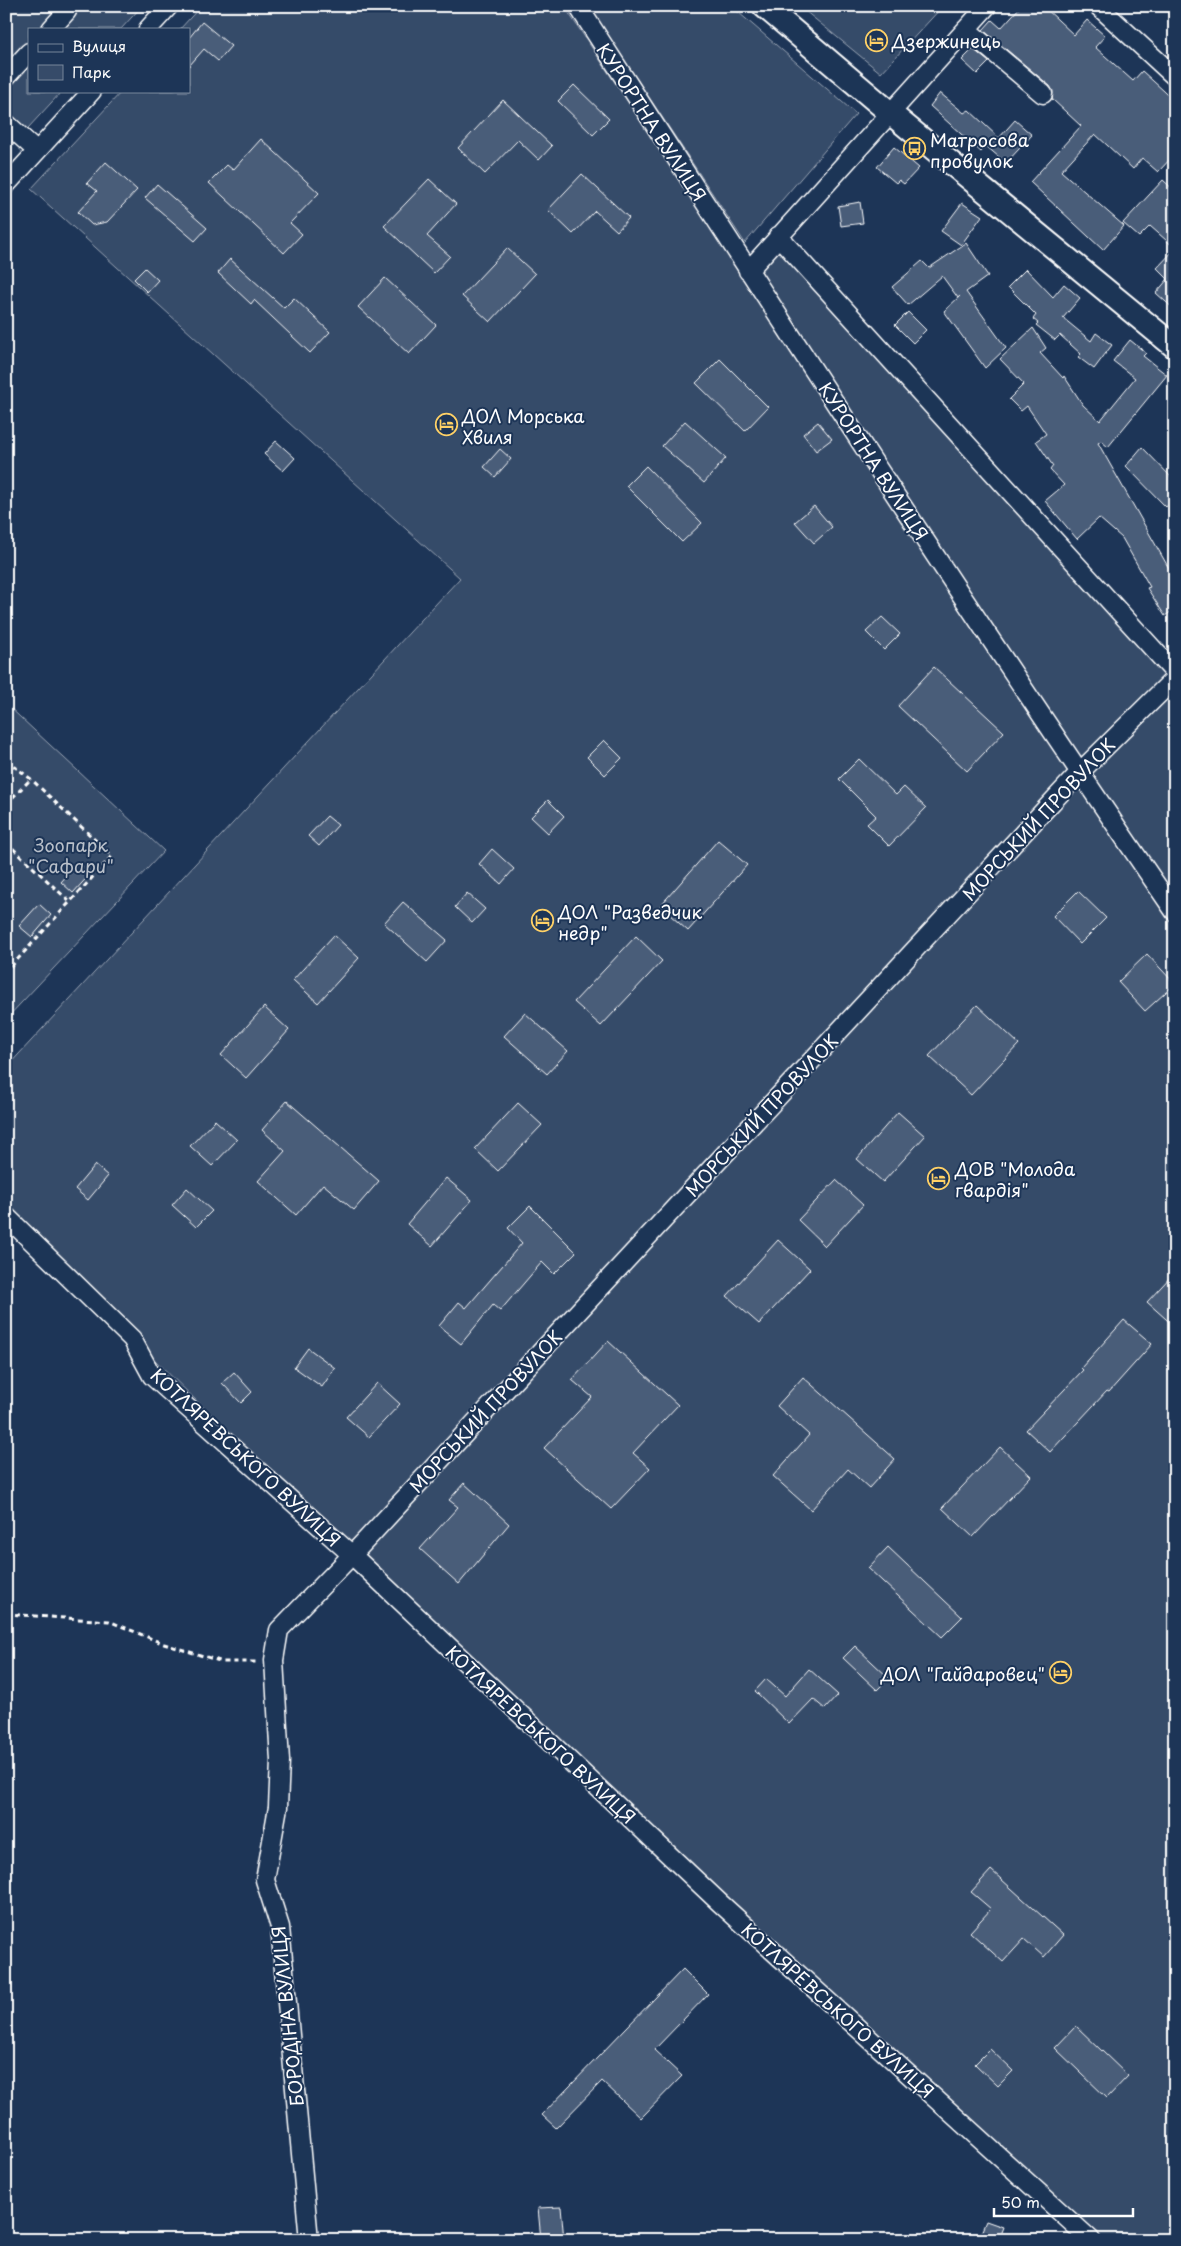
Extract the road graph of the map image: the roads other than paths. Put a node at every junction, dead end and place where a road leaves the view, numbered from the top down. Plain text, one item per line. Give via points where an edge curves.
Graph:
1 (169, 6) edge
2 (578, 6) edge
3 (764, 6) edge
4 (987, 6) edge
5 (1098, 6) edge
6 (67, 11) dead end
7 (52, 28) edge
8 (149, 28) edge
9 (966, 29) junction
10 (28, 53) edge
11 (6, 77) edge
12 (1175, 77) edge
13 (91, 92) edge
14 (1043, 94) dead end
15 (889, 112) junction
16 (6, 123) edge
17 (37, 152) junction
18 (6, 185) edge
19 (778, 236) junction
20 (748, 270) junction
21 (1175, 346) edge
22 (1175, 673) edge
23 (1175, 678) edge
24 (1079, 773) junction
25 (1175, 912) edge
26 (6, 1216) edge
27 (352, 1555) junction
28 (309, 2240) edge
29 (1091, 2240) edge

1 - 8 street
2 - 20 street, КУРОРТНА ВУЛИЦЯ
3 - 15 main road
4 - 9 street
5 - 12 street
6 - 7 street
9 - 14 street
9 - 15 street
10 - 11 street
13 - 17 street
15 - 19 street
15 - 21 main road
16 - 17 street
17 - 18 street
19 - 20 street
19 - 22 street
20 - 24 street, КУРОРТНА ВУЛИЦЯ
23 - 24 street, МОРСЬКИЙ ПРОВУЛОК
24 - 25 street, КУРОРТНА ВУЛИЦЯ
24 - 27 street, МОРСЬКИЙ ПРОВУЛОК
26 - 27 street, КОТЛЯРЕВСЬКОГО ВУЛИЦЯ via 132,1339 152,1376
27 - 28 street, БОРОДІНА ВУЛИЦЯ via 279,1630 274,1660 280,1761 278,1807 265,1880 280,1927
27 - 29 street, КОТЛЯРЕВСЬКОГО ВУЛИЦЯ via 720,1903

